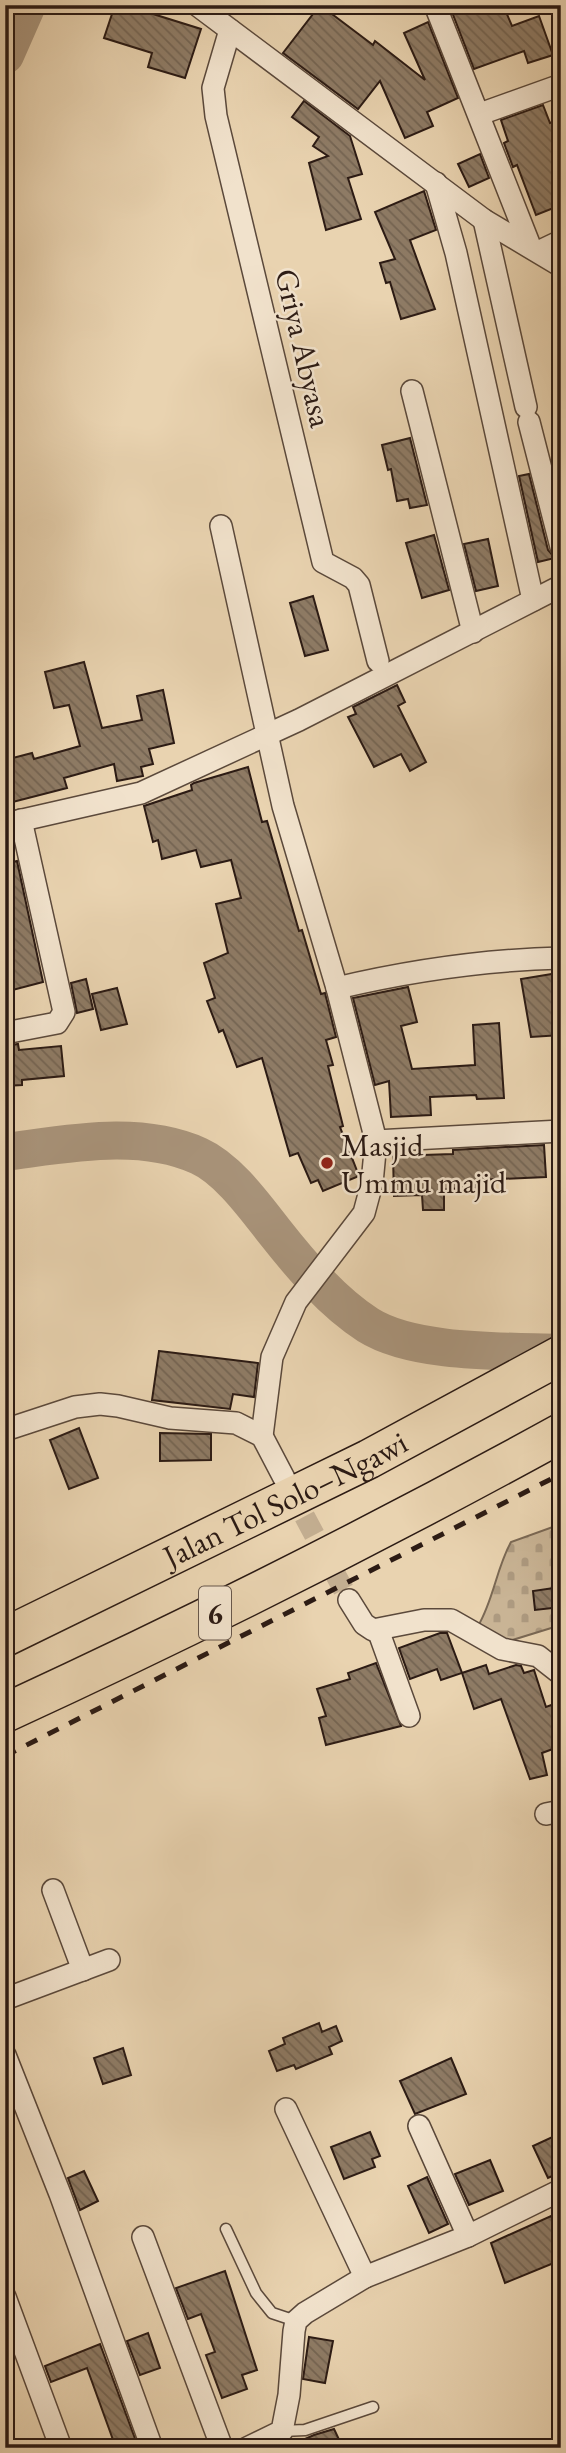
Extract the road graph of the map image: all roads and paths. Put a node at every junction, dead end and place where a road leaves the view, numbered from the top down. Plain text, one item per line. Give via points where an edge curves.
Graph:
1 (197, 5) edge
2 (435, 5) edge
3 (230, 30) junction
4 (561, 85) edge
5 (480, 114) junction
6 (436, 183) junction
7 (484, 220) junction
8 (561, 241) edge
9 (535, 249) junction
10 (561, 266) edge
11 (412, 391) dead end
12 (221, 526) dead end
13 (561, 547) edge
14 (561, 586) edge
15 (533, 600) junction
16 (474, 632) junction
17 (378, 661) dead end
18 (266, 736) junction
19 (13, 822) edge
20 (561, 958) edge
21 (337, 988) junction
22 (5, 1033) edge
23 (561, 1131) edge
24 (376, 1141) junction
25 (561, 1355) edge
26 (5, 1430) edge
27 (561, 1433) edge
28 (262, 1436) junction
29 (285, 1478) tunnel mouth
30 (349, 1600) tunnel mouth
31 (378, 1630) junction
32 (5, 1637) edge
33 (561, 1674) edge
34 (5, 1713) edge
35 (409, 1716) dead end
36 (53, 1890) dead end
37 (109, 1960) dead end
38 (83, 1970) junction
39 (5, 1999) edge
40 (5, 2055) edge
41 (286, 2109) dead end
42 (419, 2126) dead end
43 (561, 2190) edge
44 (226, 2230) dead end
45 (468, 2236) junction
46 (143, 2237) dead end
47 (365, 2277) junction
48 (5, 2297) edge
49 (296, 2321) junction
50 (373, 2407) dead end
51 (282, 2431) junction
52 (61, 2448) edge
53 (152, 2448) edge
54 (222, 2448) edge
55 (247, 2448) edge

1 - 3 street
2 - 5 street
3 - 6 street
3 - 17 street, Griya Abyasa via 213,88 216,116 323,562 359,585
4 - 5 street
5 - 9 street
6 - 7 street
6 - 15 street via 456,253
7 - 9 street
7 - 13 street
8 - 9 street
9 - 10 street
11 - 16 street
12 - 18 street
14 - 15 street
15 - 16 street
16 - 18 street
18 - 19 street via 141,793
18 - 21 street
19 - 22 street via 64,1012 57,1023
20 - 21 street via 409,971
21 - 24 street
23 - 24 street
24 - 28 street via 364,1213 296,1302 272,1357
25 - 32 highway, Jalan Tol Solo–Ngawi / 6 via 369,1459
26 - 28 street via 75,1407 100,1404 170,1418 236,1423
27 - 34 highway, 6 via 424,1509
28 - 29 street
30 - 31 street via 364,1624
31 - 33 street via 424,1620 451,1620 502,1649 538,1656
31 - 35 street
36 - 38 street
37 - 38 street
38 - 39 street
40 - 53 street
41 - 47 street
42 - 45 street
43 - 45 street
44 - 49 lane via 256,2293 272,2313
45 - 47 street
46 - 54 street
47 - 49 street
48 - 52 street
49 - 51 street
50 - 51 lane via 305,2430
51 - 55 street

